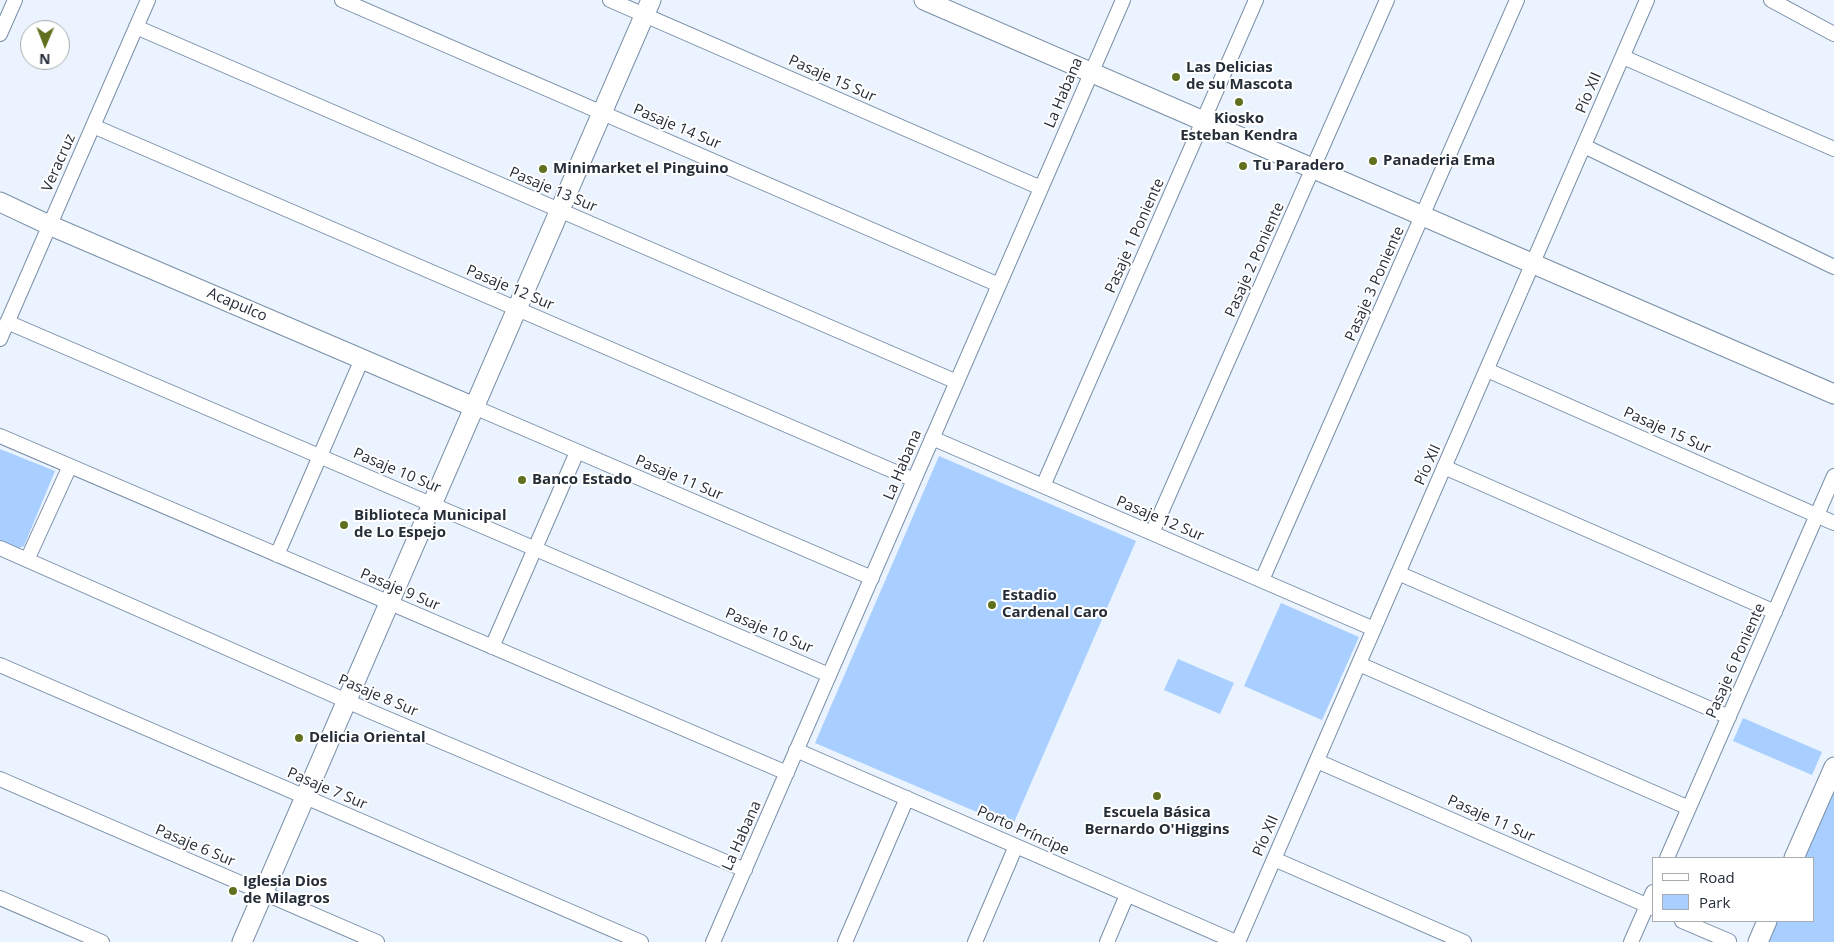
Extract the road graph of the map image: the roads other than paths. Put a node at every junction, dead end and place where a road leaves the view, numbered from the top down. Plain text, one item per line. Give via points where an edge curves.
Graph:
1 (15, 0) edge
2 (148, 0) edge
3 (342, 0) edge
4 (610, 0) edge
5 (924, 0) edge
6 (1122, 0) edge
7 (1256, 0) edge
8 (1387, 0) edge
9 (1517, 0) edge
10 (1647, 0) edge
11 (1771, 0) edge
12 (648, 8) edge
13 (136, 27) junction
14 (0, 34) edge
15 (1834, 34) edge
16 (1622, 57) junction
17 (1091, 73) junction
18 (602, 112) junction
19 (1203, 120) junction
20 (93, 126) junction
21 (1584, 146) junction
22 (1834, 149) edge
23 (1313, 168) junction
24 (1041, 188) junction
25 (0, 202) edge
26 (560, 211) junction
27 (1422, 216) junction
28 (49, 225) junction
29 (1533, 264) junction
30 (1834, 267) edge
31 (999, 285) junction
32 (517, 308) junction
33 (7, 322) junction
34 (0, 339) edge
35 (362, 359) junction
36 (1487, 370) junction
37 (957, 382) junction
38 (1834, 394) edge
39 (474, 407) junction
40 (0, 436) edge
41 (932, 438) junction
42 (577, 452) junction
43 (320, 456) junction
44 (70, 466) junction
45 (1444, 467) junction
46 (1834, 476) edge
47 (914, 480) junction
48 (1043, 486) junction
49 (432, 504) junction
50 (1817, 515) junction
51 (1834, 523) edge
52 (1152, 533) junction
53 (0, 548) edge
54 (535, 548) junction
55 (277, 555) junction
56 (27, 560) junction
57 (1398, 573) junction
58 (872, 578) junction
59 (1262, 580) junction
60 (389, 603) junction
61 (1775, 612) junction
62 (1374, 629) junction
63 (492, 647) junction
64 (1359, 664) junction
65 (0, 665) edge
66 (830, 675) junction
67 (347, 701) junction
68 (1729, 717) junction
69 (796, 750) junction
70 (1317, 761) junction
71 (1834, 768) edge
72 (786, 773) junction
73 (0, 779) edge
74 (305, 797) junction
75 (907, 798) junction
76 (1689, 808) junction
77 (1016, 846) junction
78 (1668, 857) edge
79 (1794, 857) edge
80 (1274, 859) junction
81 (745, 870) junction
82 (264, 893) junction
83 (1128, 895) junction
84 (0, 898) edge
85 (1650, 907) edge
86 (1684, 922) edge
87 (1767, 922) edge
88 (1729, 941) edge
89 (102, 942) edge
90 (242, 942) edge
91 (377, 942) edge
92 (642, 942) edge
93 (713, 942) edge
94 (845, 942) edge
95 (975, 942) edge
96 (1107, 942) edge
97 (1237, 942) edge
98 (1464, 942) edge
99 (1631, 942) edge
100 (1758, 942) edge

1 - 14 street
2 - 13 street, Veracruz
3 - 18 street, Pasaje 14 Sur
4 - 12 street, Pasaje 15 Sur
5 - 17 main road
6 - 17 street, La Habana
7 - 19 street, Pasaje 1 Poniente
8 - 23 street, Pasaje 2 Poniente
9 - 27 street, Pasaje 3 Poniente
10 - 16 street, Pío XII
11 - 15 street
12 - 18 main road
12 - 24 street, Pasaje 15 Sur
13 - 20 street, Veracruz
13 - 26 street, Pasaje 13 Sur
16 - 21 street, Pío XII
16 - 22 street
17 - 19 main road
17 - 24 street, La Habana
18 - 26 main road
18 - 31 street, Pasaje 14 Sur
19 - 23 main road
19 - 48 street, Pasaje 1 Poniente
20 - 28 street, Veracruz
20 - 32 street, Pasaje 12 Sur
21 - 29 street, Pío XII
21 - 30 street
23 - 27 main road
23 - 52 street, Pasaje 2 Poniente
24 - 31 street, La Habana
25 - 28 main road, Acapulco
26 - 32 main road
26 - 37 street, Pasaje 13 Sur
27 - 29 main road
27 - 59 street, Pasaje 3 Poniente
28 - 33 street, Veracruz
28 - 35 main road, Acapulco
29 - 36 street, Pío XII
29 - 38 main road
31 - 37 street, La Habana
32 - 39 main road
32 - 47 street, Pasaje 12 Sur
33 - 34 street, Veracruz
33 - 43 street, Pasaje 10 Sur
35 - 39 main road, Acapulco
35 - 43 street
36 - 45 street, Pío XII
36 - 50 street, Pasaje 15 Sur
37 - 41 street, La Habana
39 - 42 street, Pasaje 11 Sur
39 - 49 main road
40 - 44 street, Pasaje 9 Sur
41 - 47 street, La Habana
41 - 48 street, Pasaje 12 Sur
42 - 54 street
42 - 58 street, Pasaje 11 Sur
43 - 49 street, Pasaje 10 Sur
43 - 55 street
44 - 55 street, Pasaje 9 Sur
44 - 56 street
45 - 57 street, Pío XII
45 - 61 street
46 - 50 street, Pasaje 6 Poniente
47 - 58 street, La Habana
48 - 52 street, Pasaje 12 Sur
49 - 54 street, Pasaje 10 Sur
49 - 60 main road
50 - 51 street, Pasaje 15 Sur
50 - 61 street, Pasaje 6 Poniente
52 - 59 street, Pasaje 12 Sur
53 - 56 street, Pasaje 8 Sur
54 - 63 street
54 - 66 street, Pasaje 10 Sur
55 - 60 street, Pasaje 9 Sur
56 - 67 street, Pasaje 8 Sur
57 - 62 street, Pío XII
57 - 68 street
58 - 66 street, La Habana
59 - 62 street, Pasaje 12 Sur
60 - 63 street, Pasaje 9 Sur
60 - 67 main road
61 - 68 street, Pasaje 6 Poniente
62 - 64 street, Pío XII
63 - 72 street, Pasaje 9 Sur
64 - 70 street, Pío XII
64 - 76 street
65 - 74 street, Pasaje 7 Sur
66 - 69 street, La Habana
67 - 74 main road
67 - 81 street, Pasaje 8 Sur
68 - 76 street, Pasaje 6 Poniente
69 - 72 street, La Habana
69 - 75 street, Porto Príncipe
70 - 80 street, Pío XII
70 - 85 street, Pasaje 11 Sur
71 - 79 main road
72 - 81 street, La Habana
73 - 82 street, Pasaje 6 Sur
74 - 82 main road
74 - 92 street, Pasaje 7 Sur
75 - 77 street, Porto Príncipe
75 - 94 street
76 - 78 street, Pasaje 6 Poniente
77 - 83 street, Porto Príncipe
77 - 95 street
80 - 97 street, Pío XII
80 - 98 street
81 - 93 street, La Habana
82 - 90 main road
82 - 91 street, Pasaje 6 Sur
83 - 96 street
83 - 97 street, Porto Príncipe
84 - 89 street
85 - 99 street
86 - 88 street
87 - 100 main road

